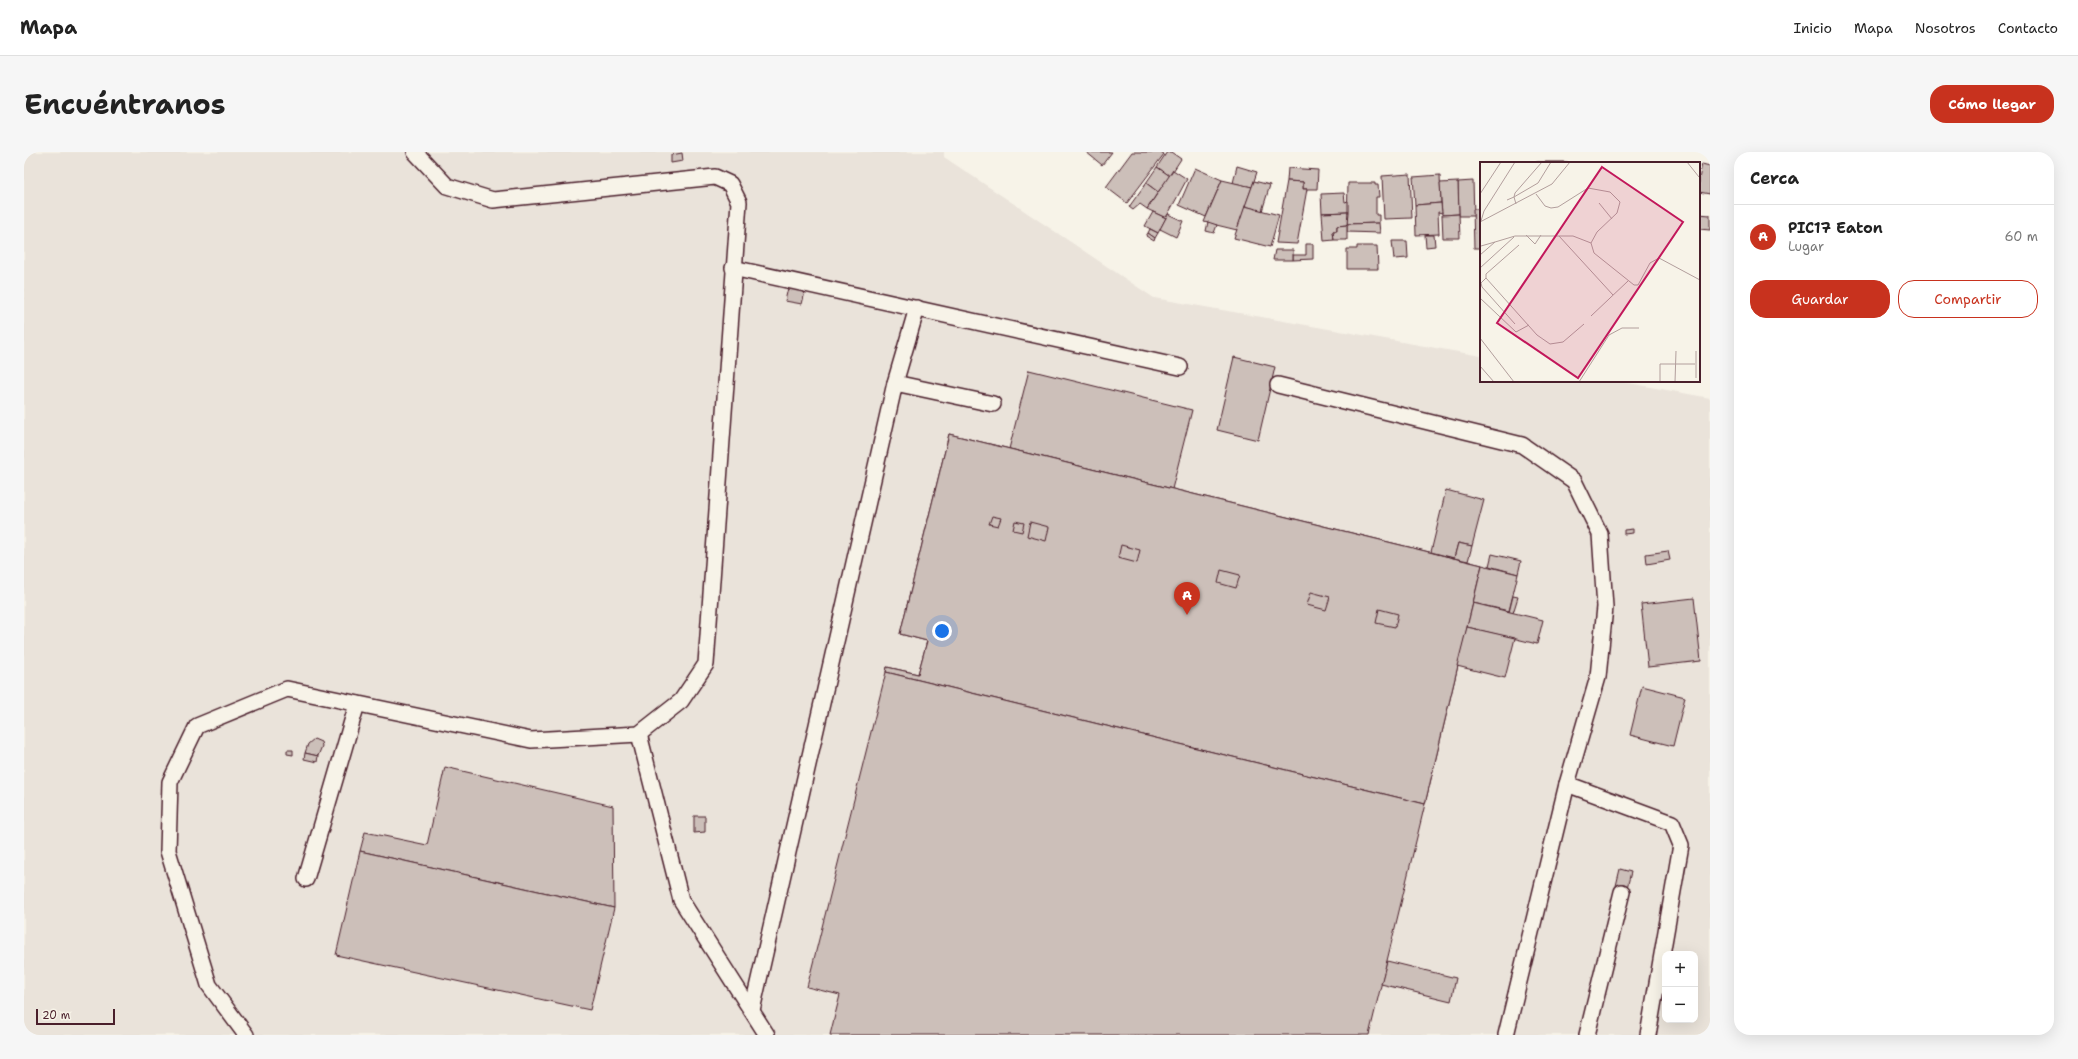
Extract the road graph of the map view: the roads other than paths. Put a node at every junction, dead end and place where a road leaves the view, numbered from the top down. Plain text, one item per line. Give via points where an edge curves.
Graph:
1 (415, 152) edge
2 (733, 268) junction
3 (917, 308) junction
4 (1180, 367) dead end
5 (895, 383) junction
6 (1278, 385) dead end
7 (993, 404) dead end
8 (357, 704) junction
9 (639, 734) junction
10 (1566, 784) junction
11 (306, 879) dead end
12 (1622, 892) dead end
13 (752, 1010) junction
14 (246, 1035) edge
15 (767, 1035) edge
16 (1506, 1035) edge
17 (1587, 1035) edge
18 (1648, 1035) edge

1 - 2 lane via 447,186 493,200 715,177 730,184 738,202
2 - 3 lane
2 - 9 lane via 706,664 681,701
3 - 4 lane
3 - 5 lane
5 - 7 lane
5 - 13 lane
6 - 10 lane via 1522,445 1574,481 1600,534 1605,607 1598,677
8 - 9 lane via 531,740
8 - 11 lane
8 - 14 lane via 287,690 197,726 170,782 168,851 209,984
9 - 13 lane via 681,900
10 - 16 lane
10 - 18 lane via 1672,823 1681,845
12 - 17 lane
13 - 15 lane

